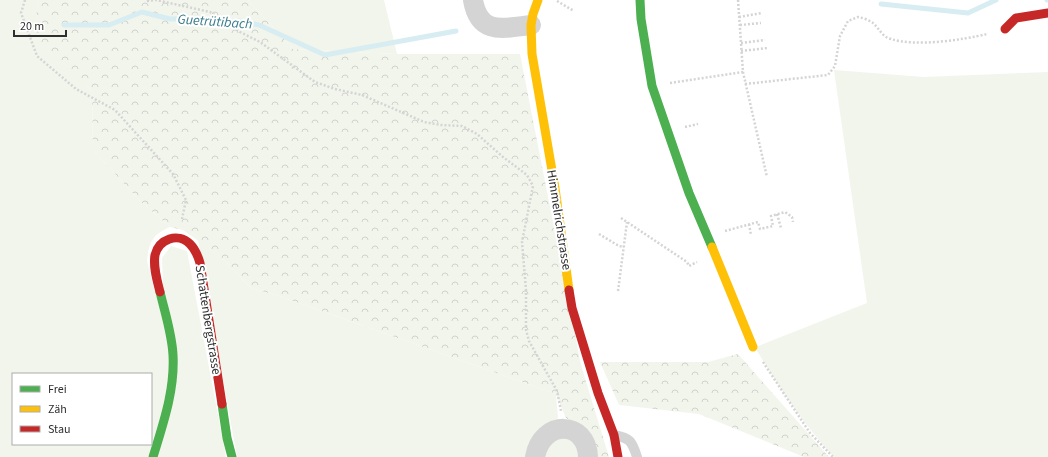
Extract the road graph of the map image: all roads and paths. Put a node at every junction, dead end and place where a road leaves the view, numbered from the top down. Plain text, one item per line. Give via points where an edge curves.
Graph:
1 (25, 0) edge
2 (148, 0) edge
3 (473, 0) edge
4 (538, 0) edge
5 (554, 0) edge
6 (640, 0) edge
7 (738, 0) edge
8 (574, 10) dead end
9 (762, 13) dead end
10 (1048, 14) edge
11 (739, 17) junction
12 (761, 22) dead end
13 (531, 25) junction
14 (740, 25) junction
15 (1005, 29) joint
16 (765, 40) dead end
17 (741, 43) junction
18 (768, 48) dead end
19 (741, 50) junction
20 (742, 72) junction
21 (672, 82) dead end
22 (745, 84) junction
23 (766, 177) dead end
24 (777, 214) junction
25 (621, 218) dead end
26 (627, 222) junction
27 (793, 222) dead end
28 (749, 224) junction
29 (781, 228) dead end
30 (722, 231) dead end
31 (599, 234) dead end
32 (751, 235) dead end
33 (178, 237) junction
34 (624, 247) junction
35 (690, 266) dead end
36 (618, 291) dead end
37 (753, 347) joint
38 (563, 428) junction
39 (614, 435) junction
40 (152, 457) edge
41 (232, 457) edge
42 (535, 457) edge
43 (588, 457) edge
44 (618, 457) edge
45 (637, 457) edge
46 (833, 457) edge

1 - 33 path via 21,13 37,56 76,89 115,110 173,174 186,200
2 - 38 path via 210,12 260,42 315,82 362,95 424,122 462,126 477,134 527,175 533,186 522,242 526,330 529,341 557,391
3 - 13 street via 478,16 490,26 498,28
4 - 13 street, Himmelrichstrasse
5 - 8 path
6 - 37 street via 652,86 689,193
7 - 11 path
9 - 11 path
10 - 15 street via 1016,18
11 - 14 path
12 - 14 path
13 - 39 street, Himmelrichstrasse via 532,54 572,308 598,393
14 - 17 path
15 - 22 path via 966,39 914,43 890,39 872,22 858,17 848,20 840,36 835,66 828,75
16 - 17 path
17 - 19 path
18 - 19 path
19 - 20 path
20 - 21 path
20 - 22 path
22 - 23 path
24 - 27 path via 785,212 792,217
24 - 28 path via 771,216 773,226 760,229 758,222
24 - 29 path
25 - 26 path
26 - 34 path
26 - 35 path
28 - 30 path
28 - 32 path
31 - 34 path
33 - 40 street via 162,242 155,257 156,276 171,342 173,367 170,394
33 - 41 street, Schattenbergstrasse via 191,244 200,263
34 - 36 path
37 - 46 path via 810,433
38 - 42 street via 547,435 538,446
38 - 43 street via 579,436 586,447
39 - 44 street, Himmelrichstrasse
39 - 45 lane via 627,437 633,444

